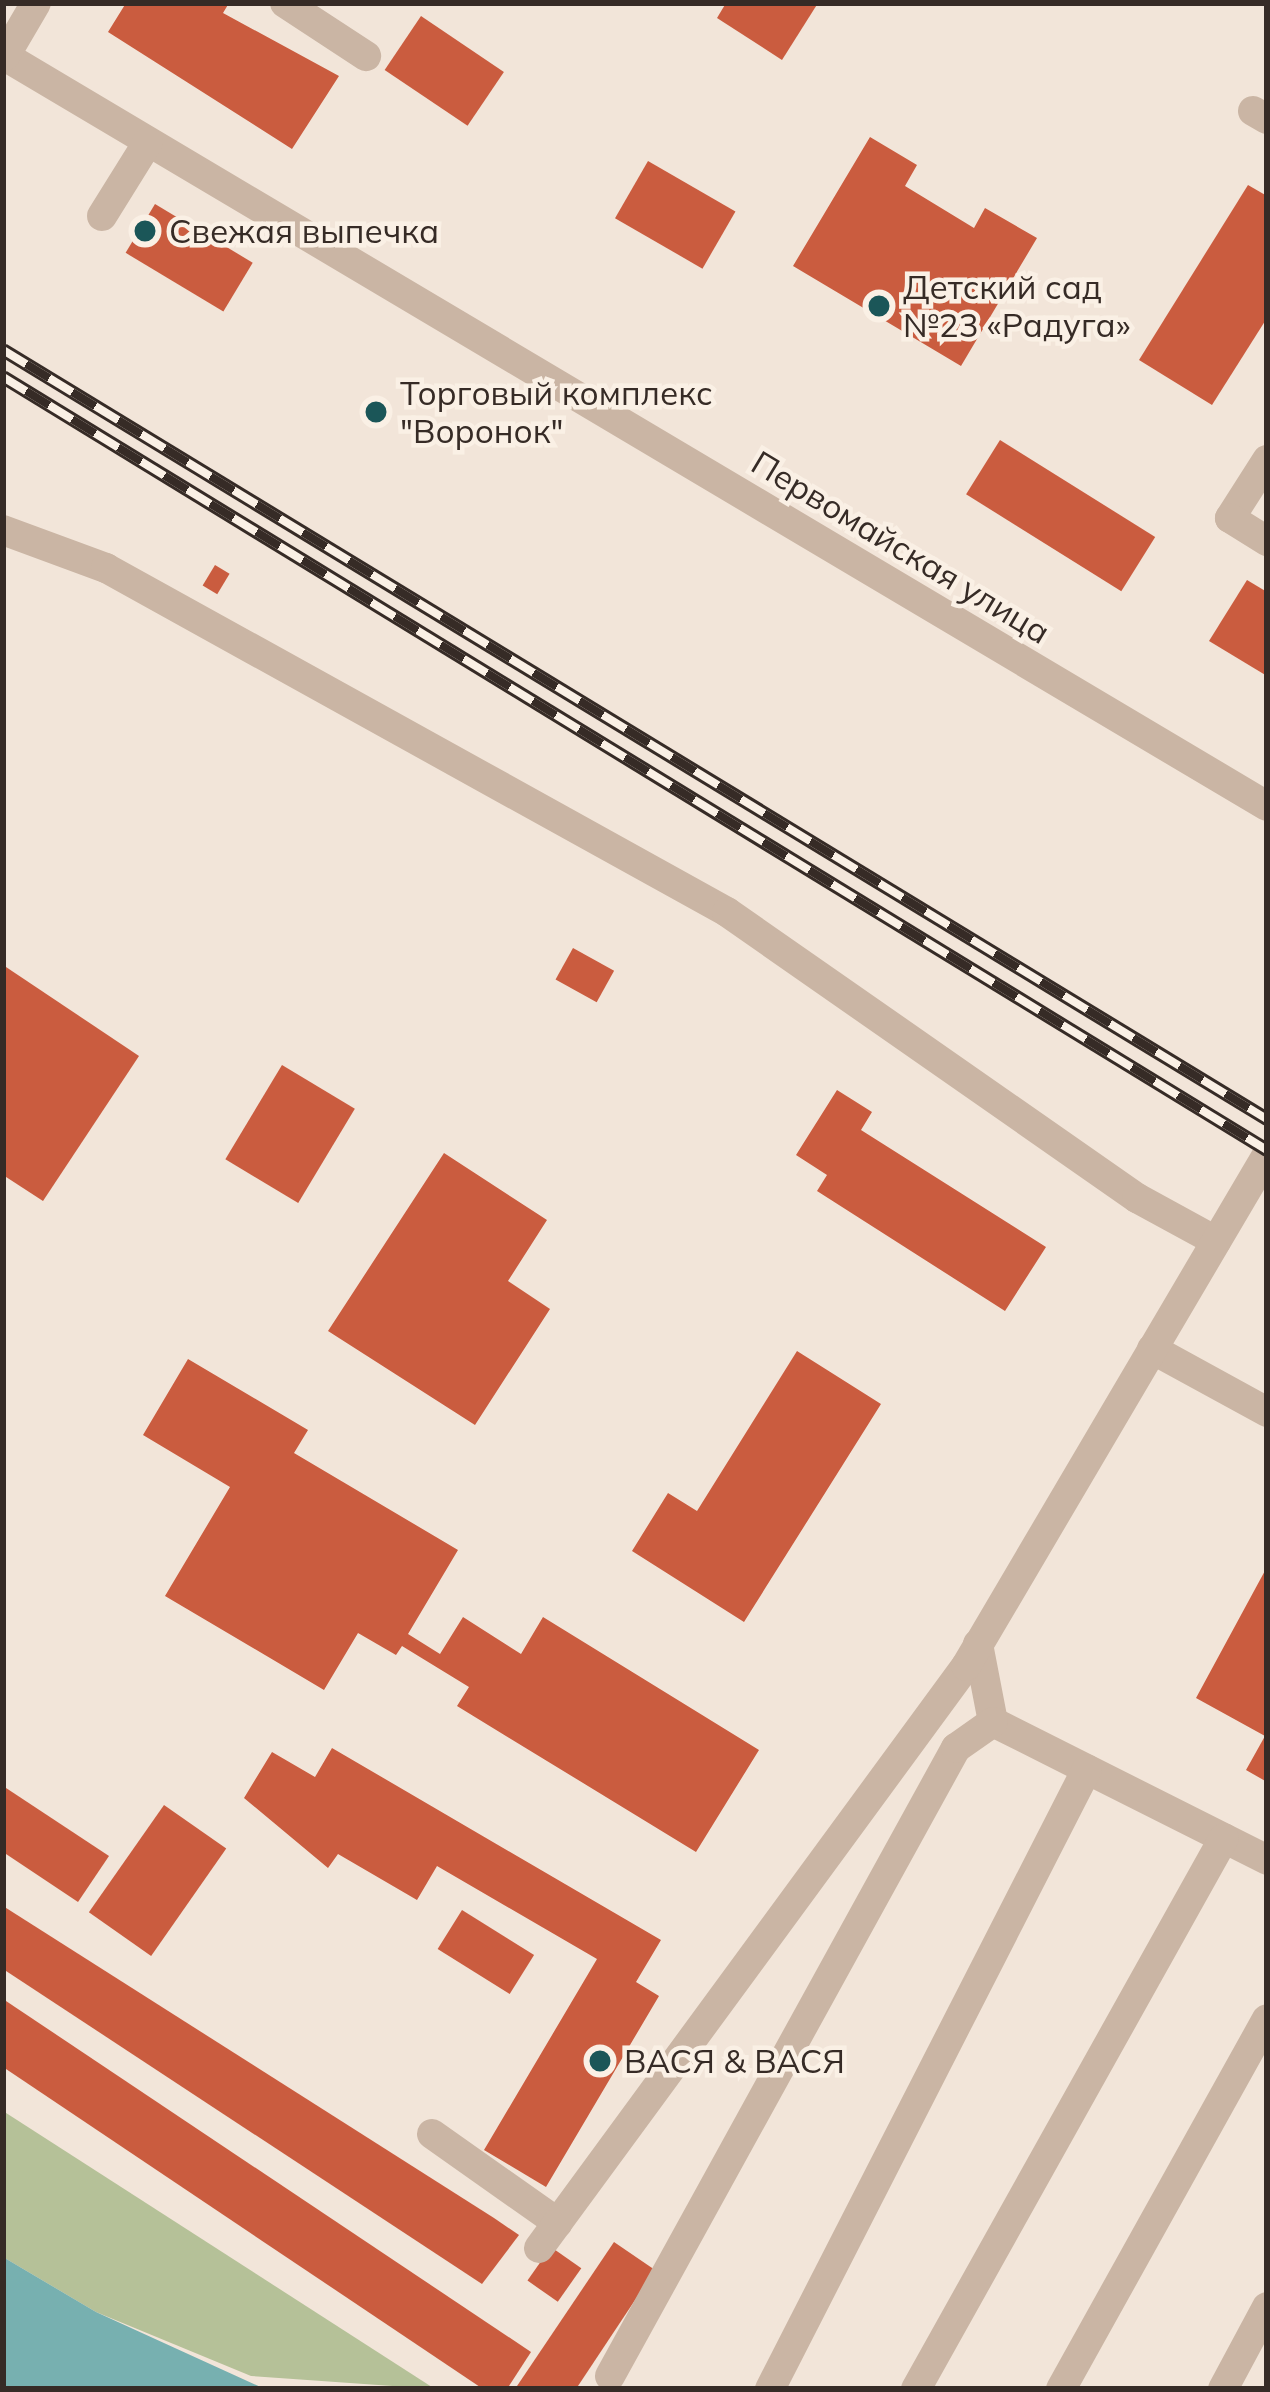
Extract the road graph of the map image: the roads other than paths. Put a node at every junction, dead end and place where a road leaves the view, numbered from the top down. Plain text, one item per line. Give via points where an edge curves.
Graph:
1 (36, 3) edge
2 (285, 3) edge
3 (4, 56) edge
4 (366, 56) dead end
5 (148, 142) junction
6 (102, 216) dead end
7 (1267, 460) edge
8 (3, 530) edge
9 (1267, 541) edge
10 (1267, 806) edge
11 (1267, 1155) edge
12 (1216, 1241) junction
13 (1152, 1349) junction
14 (1267, 1412) edge
15 (978, 1644) junction
16 (993, 1721) junction
17 (1087, 1769) junction
18 (1224, 1838) junction
19 (1267, 1860) edge
20 (1267, 2019) edge
21 (432, 2134) dead end
22 (1267, 2307) edge
23 (610, 2377) dead end
24 (770, 2389) edge
25 (916, 2389) edge
26 (1061, 2389) edge
27 (1222, 2389) edge

1 - 3 street
2 - 4 street
3 - 5 street, Первомайская улица
5 - 6 street
5 - 10 street, Первомайская улица
7 - 9 street via 1230,518
8 - 12 street via 106,568 727,912 1138,1198
11 - 12 street
12 - 13 street
13 - 14 street
13 - 15 street
15 - 16 street
15 - 21 street via 549,2236
16 - 17 street
16 - 23 street via 956,1748
17 - 18 street
17 - 24 street
18 - 19 street
18 - 25 street
20 - 26 street
22 - 27 street

